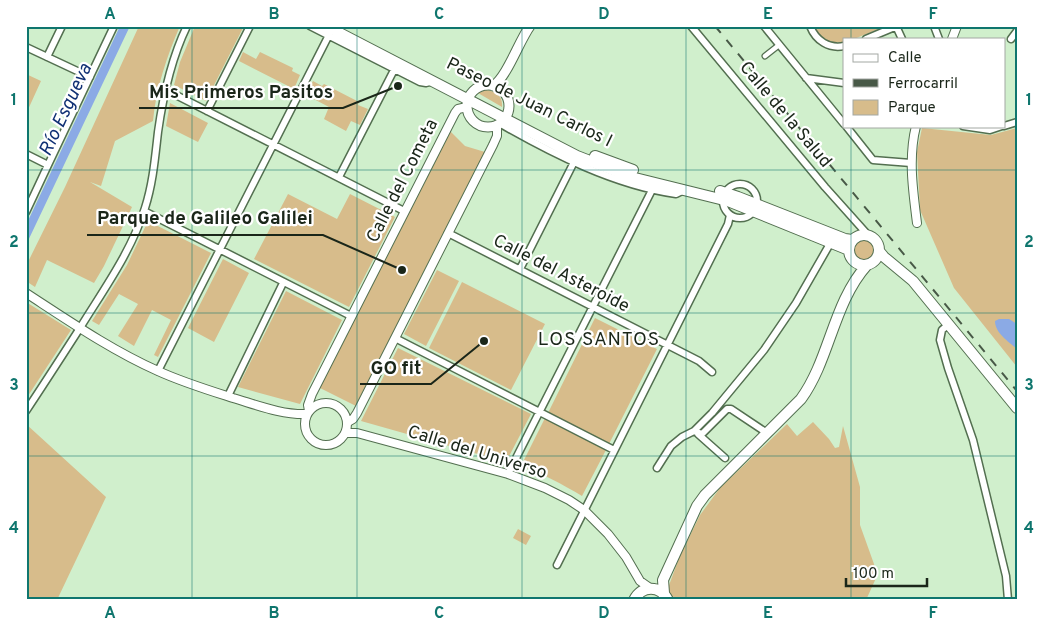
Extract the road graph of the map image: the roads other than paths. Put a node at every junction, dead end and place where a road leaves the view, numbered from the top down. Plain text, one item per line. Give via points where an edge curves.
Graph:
1 (62, 26) edge
2 (114, 26) edge
3 (187, 26) edge
4 (250, 26) edge
5 (310, 26) edge
6 (530, 26) edge
7 (691, 26) edge
8 (810, 26) edge
9 (896, 26) edge
10 (934, 26) edge
11 (957, 26) edge
12 (331, 28) edge
13 (768, 28) edge
14 (1017, 31) edge
15 (868, 38) edge
16 (902, 38) edge
17 (939, 38) edge
18 (952, 38) edge
19 (1011, 39) dead end
20 (779, 45) junction
21 (843, 46) edge
22 (26, 47) edge
23 (765, 56) dead end
24 (47, 57) junction
25 (395, 68) junction
26 (90, 77) junction
27 (806, 78) junction
28 (433, 81) junction
29 (843, 83) edge
30 (497, 88) junction
31 (166, 90) junction
32 (469, 100) junction
33 (207, 111) junction
34 (837, 115) junction
35 (843, 116) edge
36 (502, 120) junction
37 (843, 122) edge
38 (847, 128) edge
39 (916, 128) edge
40 (976, 128) edge
41 (996, 128) edge
42 (273, 144) junction
43 (26, 154) edge
44 (574, 162) junction
45 (911, 163) junction
46 (48, 165) junction
47 (339, 177) junction
48 (652, 190) junction
49 (684, 190) junction
50 (724, 196) junction
51 (756, 208) junction
52 (144, 211) junction
53 (404, 211) junction
54 (26, 212) edge
55 (732, 218) junction
56 (855, 223) junction
57 (917, 223) dead end
58 (448, 233) junction
59 (868, 235) junction
60 (831, 242) junction
61 (852, 243) junction
62 (220, 249) junction
63 (879, 251) junction
64 (854, 262) junction
65 (871, 263) junction
66 (893, 264) junction
67 (520, 270) junction
68 (857, 277) junction
69 (283, 282) junction
70 (26, 294) edge
71 (592, 306) junction
72 (351, 316) junction
73 (949, 324) junction
74 (80, 328) junction
75 (394, 338) junction
76 (667, 344) junction
77 (158, 371) junction
78 (712, 372) dead end
79 (228, 396) junction
80 (1017, 408) edge
81 (26, 411) edge
82 (540, 412) junction
83 (308, 413) junction
84 (293, 414) junction
85 (305, 424) junction
86 (347, 427) junction
87 (696, 432) junction
88 (767, 432) junction
89 (614, 450) junction
90 (724, 458) dead end
91 (657, 468) dead end
92 (508, 474) junction
93 (584, 510) junction
94 (557, 564) dead end
95 (640, 580) junction
96 (659, 592) edge
97 (637, 596) edge
98 (1008, 600) edge

1 - 24 street
2 - 26 street
3 - 31 street
4 - 33 street
5 - 12 street
6 - 30 main road
7 - 56 street, Calle de la Salud
8 - 21 street via 822,42 834,47
9 - 15 street
9 - 16 street
10 - 17 street
11 - 18 street
12 - 25 street
12 - 28 main road, Paseo de Juan Carlos I
12 - 32 main road, Paseo de Juan Carlos I
12 - 42 street
13 - 20 street
14 - 19 street
20 - 23 street
20 - 27 street
22 - 24 street
24 - 26 street
25 - 28 street via 420,82
25 - 47 street
26 - 46 street
27 - 29 street
27 - 34 street
28 - 32 main road, Paseo de Juan Carlos I
30 - 32 main road via 481,87
30 - 36 main road via 505,94 508,103
31 - 33 street
31 - 52 street
32 - 36 main road, Paseo de Juan Carlos I
32 - 36 main road via 470,116 476,123 483,126
32 - 53 street, Calle del Cometa via 455,113
33 - 42 street
34 - 35 street
34 - 37 street
36 - 44 street, Paseo de Juan Carlos I
36 - 49 main road, Paseo de Juan Carlos I via 608,169
36 - 50 main road, Paseo de Juan Carlos I via 609,162
36 - 58 street
38 - 45 street via 873,160
39 - 45 street
40 - 41 street
42 - 47 street
42 - 62 street
43 - 46 street
44 - 48 street, Paseo de Juan Carlos I
44 - 67 street
45 - 57 street
46 - 54 street
47 - 53 street
48 - 49 street, Paseo de Juan Carlos I via 676,194
48 - 71 street
49 - 50 main road, Paseo de Juan Carlos I
50 - 51 main road, Paseo de Juan Carlos I
50 - 55 street via 724,208
51 - 55 street via 748,217
51 - 60 main road, Paseo de Juan Carlos I
51 - 61 main road, Paseo de Juan Carlos I
52 - 62 street
52 - 74 street via 122,262
53 - 72 street, Calle del Cometa
55 - 76 street
56 - 59 street, Calle de la Salud
56 - 61 street via 858,231
58 - 67 street, Calle del Asteroide
58 - 75 street
59 - 61 main road via 859,235
59 - 63 main road via 876,240
60 - 61 main road, Paseo de Juan Carlos I
60 - 87 street via 796,304 764,350
61 - 64 main road via 850,256
62 - 69 street
62 - 77 street
63 - 65 main road
63 - 66 main road
64 - 65 main road
64 - 68 main road
65 - 66 main road
65 - 68 main road
66 - 73 main road
67 - 71 street, Calle del Asteroide
68 - 88 main road via 808,389
69 - 72 street
69 - 79 street
70 - 74 street
71 - 76 street, Calle del Asteroide
71 - 82 street
72 - 83 street, Calle del Cometa via 309,400
73 - 80 main road
73 - 98 street via 942,330 940,340 973,440 1006,576
74 - 77 street
74 - 81 street
75 - 82 street
75 - 86 street
76 - 78 street, Calle del Asteroide via 699,360
76 - 89 street
77 - 79 street
79 - 84 street
82 - 89 street
82 - 92 street
83 - 84 street
83 - 85 street
83 - 86 street via 318,404 334,404 343,410
84 - 85 street
85 - 86 street via 308,434 321,444 337,442
86 - 92 street, Calle del Universo via 358,433
87 - 88 street via 705,432 727,409 739,413
87 - 90 street
87 - 91 street via 671,446
88 - 96 main road via 697,506
89 - 93 street
92 - 93 street, Calle del Universo via 545,488
93 - 94 street
93 - 95 street, Calle del Universo via 608,534
95 - 96 street, Calle del Universo
95 - 97 street
96 - 97 main road

